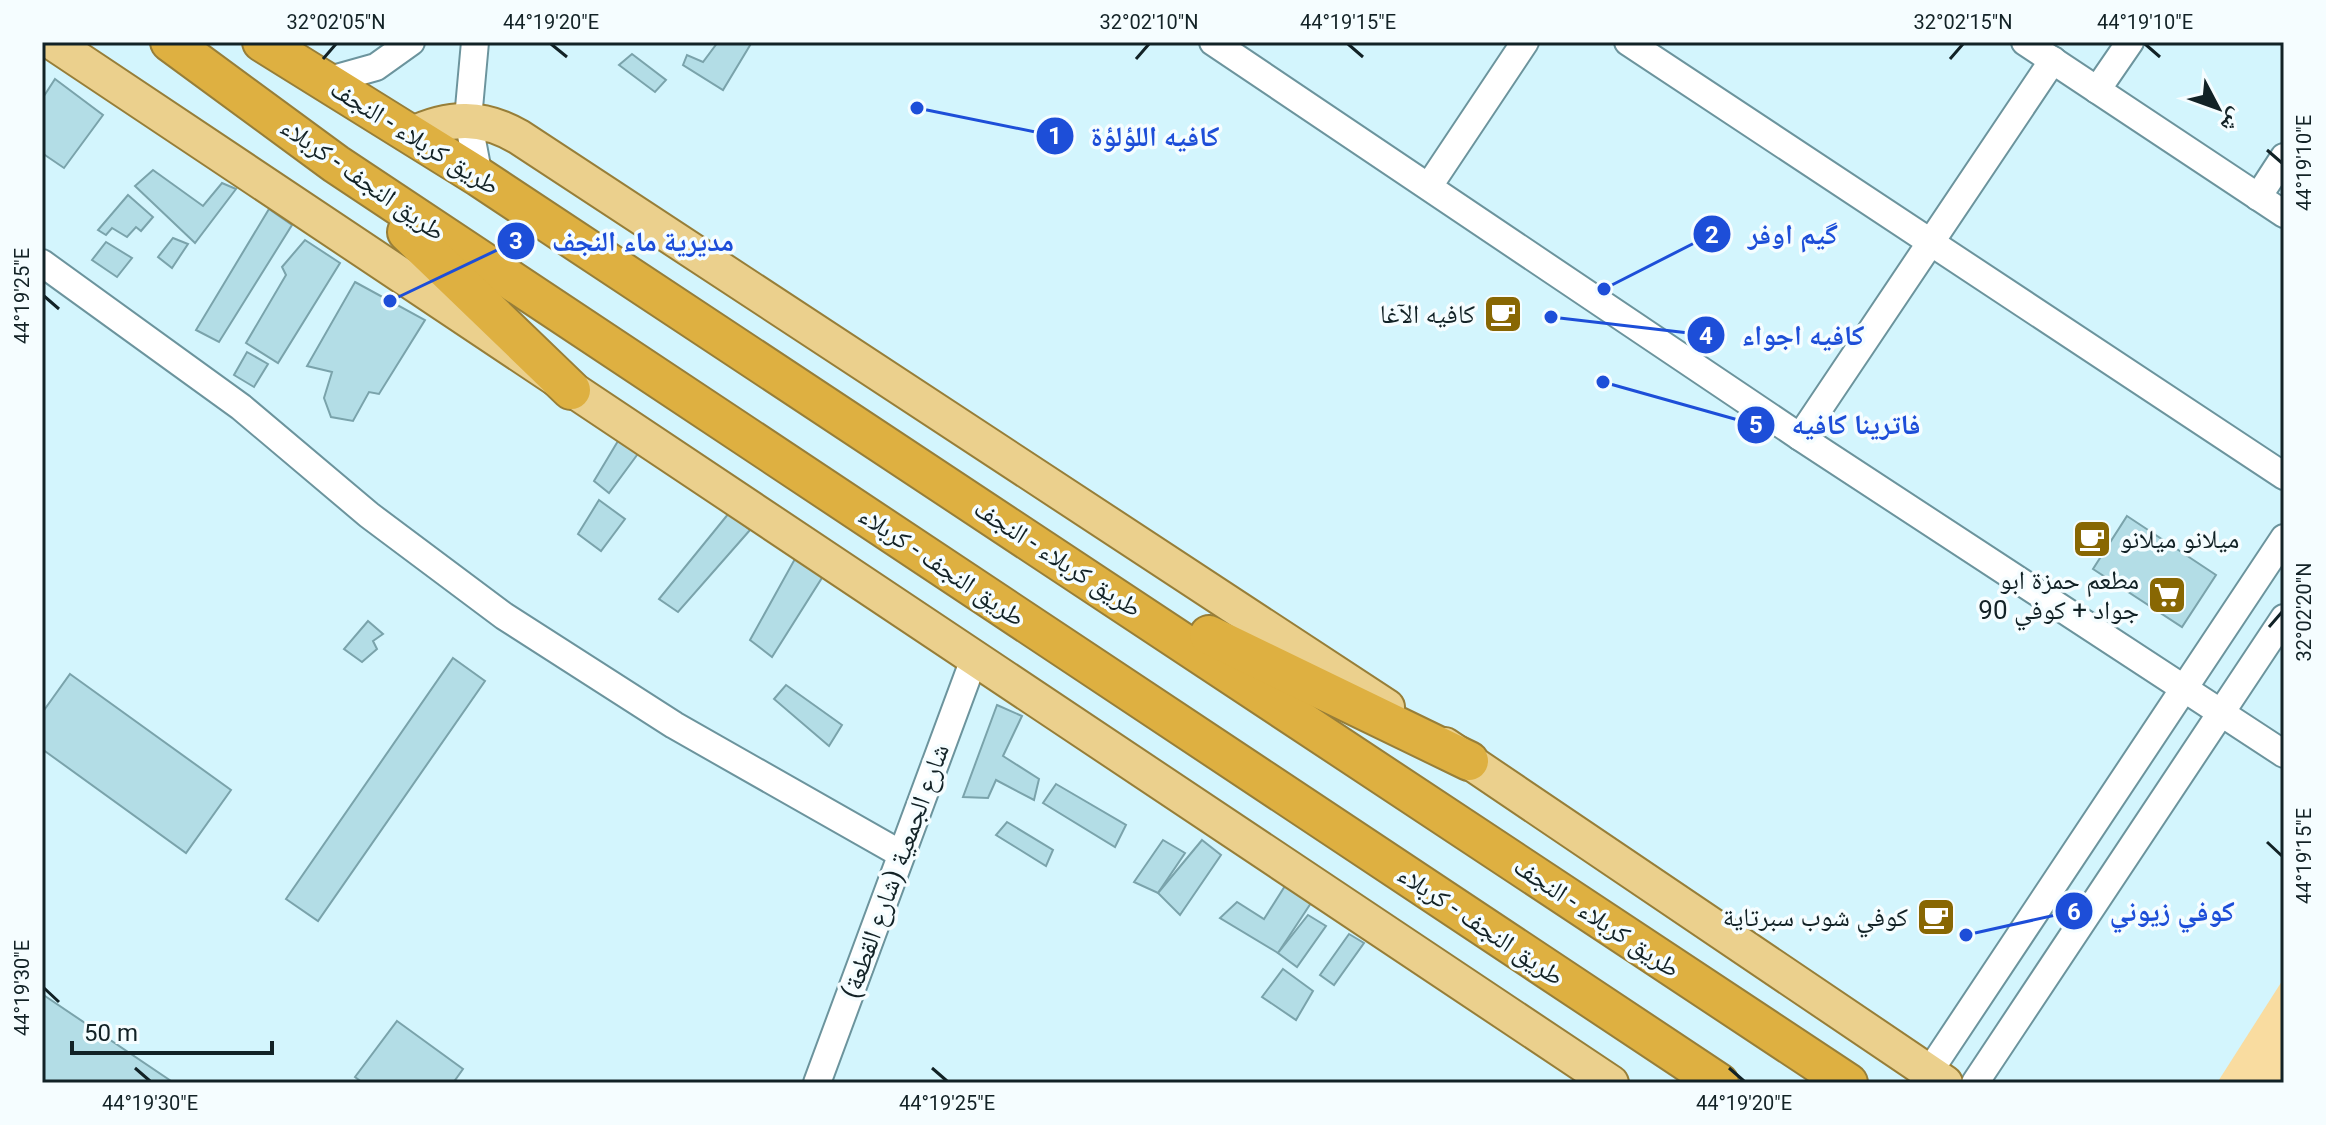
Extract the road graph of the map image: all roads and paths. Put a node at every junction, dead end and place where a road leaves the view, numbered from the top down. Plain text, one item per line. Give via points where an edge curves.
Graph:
1 (52, 42) edge
2 (158, 42) edge
3 (262, 42) edge
4 (411, 42) edge
5 (475, 42) edge
6 (1213, 42) edge
7 (1525, 42) edge
8 (1628, 42) edge
9 (2025, 42) edge
10 (2130, 42) edge
11 (183, 51) edge
12 (2053, 60) junction
13 (326, 81) junction
14 (2097, 90) junction
15 (468, 119) junction
16 (411, 135) junction
17 (2284, 157) edge
18 (336, 164) junction
19 (479, 177) junction
20 (1429, 186) junction
21 (2258, 197) junction
22 (2284, 214) edge
23 (1929, 244) junction
24 (42, 263) edge
25 (571, 390) junction
26 (1800, 437) junction
27 (2284, 476) edge
28 (2284, 538) edge
29 (1079, 573) junction
30 (2284, 618) edge
31 (2221, 635) junction
32 (974, 659) junction
33 (2254, 663) junction
34 (2186, 689) junction
35 (2221, 712) junction
36 (2284, 754) edge
37 (1469, 761) junction
38 (901, 854) junction
39 (1937, 1078) edge
40 (817, 1083) edge
41 (1611, 1083) edge
42 (1719, 1083) edge
43 (1848, 1083) edge
44 (1975, 1083) edge

1 - 25 main road
2 - 11 highway, طريق النجف - کربلاء
3 - 13 highway, طريق کربلاء - النجف
4 - 13 street via 376,67
5 - 15 street
6 - 20 street
7 - 20 street
8 - 23 street
9 - 12 street
10 - 14 street
11 - 18 highway, طريق النجف - کربلاء
12 - 14 street
12 - 23 street
13 - 16 highway, طريق کربلاء - النجف
14 - 21 street
15 - 16 main road
15 - 19 street
15 - 37 main road via 519,137
16 - 19 highway, طريق کربلاء - النجف
17 - 21 street
18 - 25 highway
18 - 42 highway, طريق النجف - کربلاء
19 - 29 highway, طريق کربلاء - النجف
20 - 26 street
21 - 22 street
23 - 26 street
23 - 27 street
24 - 38 street via 241,407 369,515 504,616 674,725
25 - 32 main road
26 - 34 street
28 - 31 street
29 - 37 highway
29 - 43 highway, طريق کربلاء - النجف
30 - 33 street
31 - 33 street via 2232,657
31 - 34 street
32 - 38 street, شارع الجمعية (شارع القطعة)
32 - 41 main road
33 - 35 street
34 - 35 street
34 - 39 street
35 - 36 street
35 - 44 street
37 - 39 main road
38 - 40 street, شارع الجمعية (شارع القطعة)

